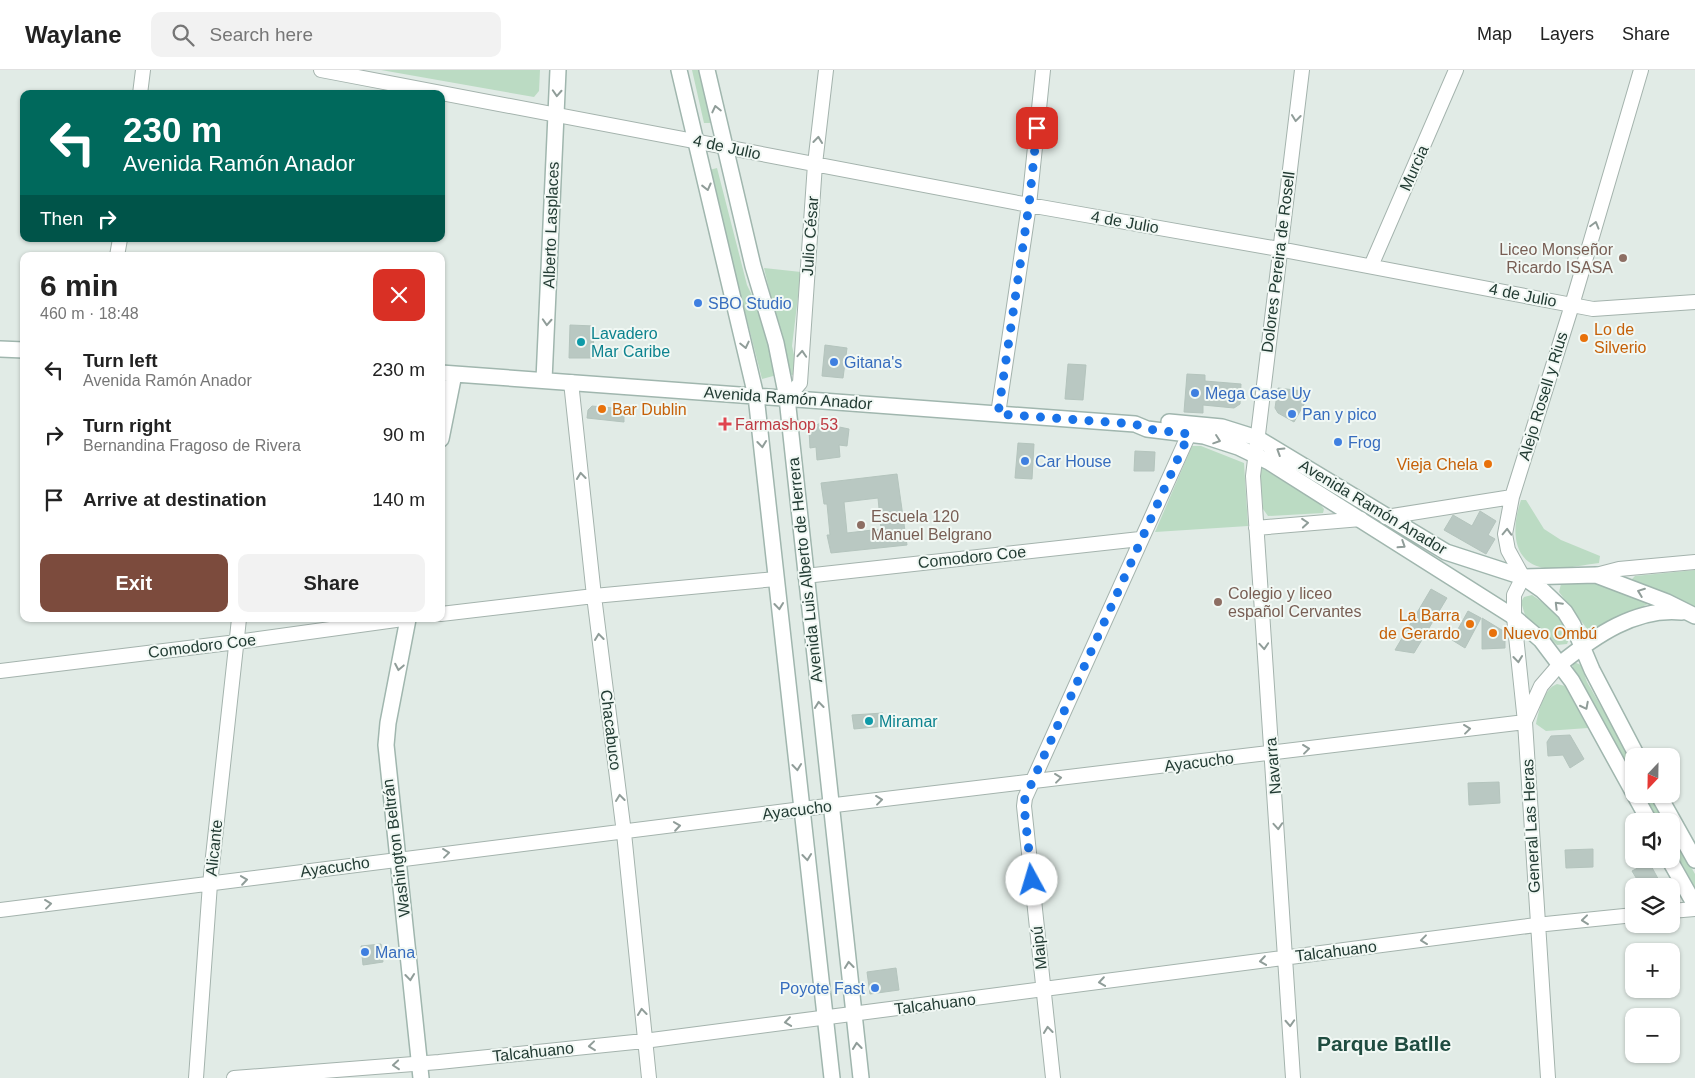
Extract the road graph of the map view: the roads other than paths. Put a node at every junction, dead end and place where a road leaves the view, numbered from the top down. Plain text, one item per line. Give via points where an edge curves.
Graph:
1 (143, 70) edge
2 (322, 70) edge
3 (558, 70) edge
4 (679, 70) edge
5 (707, 70) edge
6 (826, 70) edge
7 (1043, 70) edge
8 (1302, 70) edge
9 (1456, 70) edge
10 (1640, 70) edge
11 (140, 90) edge
12 (424, 90) edge
13 (445, 94) edge
14 (556, 116) junction
15 (695, 140) junction
16 (725, 148) junction
17 (815, 164) junction
18 (1029, 205) junction
19 (1279, 249) junction
20 (1371, 266) junction
21 (1695, 302) edge
22 (1572, 305) junction
23 (0, 349) edge
24 (20, 350) edge
25 (447, 373) edge
26 (544, 380) junction
27 (571, 382) junction
28 (445, 395) edge
29 (756, 396) junction
30 (787, 398) junction
31 (998, 414) junction
32 (1135, 424) junction
33 (1189, 434) junction
34 (1257, 438) junction
35 (1255, 455) junction
36 (1512, 497) junction
37 (1386, 517) junction
38 (1361, 519) junction
39 (1256, 528) junction
40 (1140, 539) junction
41 (1695, 562) edge
42 (1596, 575) junction
43 (805, 576) junction
44 (1523, 577) junction
45 (776, 579) junction
46 (594, 596) junction
47 (445, 614) edge
48 (1690, 614) edge
49 (1514, 617) junction
50 (239, 622) edge
51 (381, 622) edge
52 (407, 622) edge
53 (237, 642) junction
54 (1582, 647) junction
55 (1560, 664) junction
56 (0, 671) edge
57 (1524, 722) junction
58 (1633, 748) edge
59 (1273, 753) junction
60 (1032, 781) junction
61 (1663, 803) edge
62 (830, 806) junction
63 (802, 809) junction
64 (1644, 813) edge
65 (624, 833) junction
66 (398, 859) junction
67 (1695, 860) edge
68 (1674, 868) edge
69 (210, 884) junction
70 (1695, 905) edge
71 (1695, 909) edge
72 (0, 910) edge
73 (1680, 910) edge
74 (1625, 916) edge
75 (1536, 926) junction
76 (1287, 958) junction
77 (1043, 990) junction
78 (854, 1014) junction
79 (824, 1017) junction
80 (644, 1041) junction
81 (421, 1071) edge
82 (196, 1078) edge
83 (234, 1078) edge
84 (649, 1078) edge
85 (832, 1078) edge
86 (861, 1078) edge
87 (1053, 1078) edge
88 (1294, 1078) edge
89 (1548, 1078) edge

1 - 11 street
2 - 12 street, 4 de Julio
3 -> 14 street, Alberto Lasplaces
4 - 15 street, Avenida Luis Alberto de Herrera
16 -> 5 street, Avenida Luis Alberto de Herrera
17 -> 6 street, Julio César
7 - 18 street
8 -> 19 street, Dolores Pereira de Rosell
9 - 20 street, Murcia
22 -> 10 street, Alejo Rosell y Rius
13 - 14 street, 4 de Julio
14 - 15 street, 4 de Julio
14 -> 26 street, Alberto Lasplaces
15 - 16 street, 4 de Julio
15 -> 29 street, Avenida Luis Alberto de Herrera
16 - 17 street, 4 de Julio
16 - 30 street, Avenida Luis Alberto de Herrera via 753,266 776,343
17 - 18 street, 4 de Julio
30 -> 17 street, Julio César via 800,383
18 - 19 street, 4 de Julio
18 - 31 street
19 - 20 street, 4 de Julio
19 - 34 street, Dolores Pereira de Rosell
20 - 22 street, 4 de Julio
21 - 22 street, 4 de Julio via 1593,309
22 - 36 street, Alejo Rosell y Rius
23 - 24 street
25 - 26 street, Avenida Ramón Anador
25 - 28 street
26 - 27 street, Avenida Ramón Anador
27 - 29 street, Avenida Ramón Anador
46 -> 27 street, Chacabuco
29 - 30 street, Avenida Ramón Anador
29 -> 45 street, Avenida Luis Alberto de Herrera
30 - 31 street, Avenida Ramón Anador
30 - 43 street, Avenida Luis Alberto de Herrera
31 - 32 street, Avenida Ramón Anador
32 - 33 street, Avenida Ramón Anador via 1147,429
32 - 34 street, Avenida Ramón Anador via 1146,420 1208,424
33 -> 35 street, Avenida Ramón Anador via 1204,436
33 - 40 street, Maipú
34 - 35 street, Dolores Pereira de Rosell
37 -> 34 street, Avenida Ramón Anador
35 - 38 street, Avenida Ramón Anador
35 - 39 street, Navarra
36 - 37 street
44 -> 36 street, Alejo Rosell y Rius via 1508,550 1505,534
37 - 44 street, Avenida Ramón Anador via 1446,552
39 -> 38 street
38 -> 49 street, Avenida Ramón Anador
39 -> 59 street, Navarra
40 - 43 street, Comodoro Coe
40 - 60 street, Maipú
41 - 42 street via 1619,569
42 - 44 street
48 -> 42 street
62 -> 43 street, Avenida Luis Alberto de Herrera
44 - 49 street, General Las Heras via 1514,595
54 -> 44 street, Avenida Ramón Anador via 1565,612
45 - 46 street
45 -> 63 street, Avenida Luis Alberto de Herrera
46 - 47 street
65 -> 46 street, Chacabuco
48 - 54 street via 1665,610 1643,615 1609,630
49 - 55 street, Avenida Ramón Anador via 1541,640
49 -> 57 street, General Las Heras
50 - 53 street, Alicante
51 - 53 street, Comodoro Coe
52 -> 66 street, Washington Beltrán via 386,745
53 - 56 street, Comodoro Coe
53 - 69 street, Alicante
54 - 55 street
54 - 58 street, Avenida Ramón Anador
55 - 57 street via 1541,686
55 -> 64 street, Avenida Ramón Anador
59 -> 57 street, Ayacucho
57 - 75 street, General Las Heras
60 -> 59 street, Ayacucho
59 -> 76 street, Navarra
62 -> 60 street, Ayacucho
60 - 77 street, Maipú via 1024,806
61 - 67 street
62 - 63 street, Ayacucho
78 -> 62 street, Avenida Luis Alberto de Herrera
65 -> 63 street, Ayacucho
63 -> 79 street, Avenida Luis Alberto de Herrera
66 -> 65 street, Ayacucho
80 -> 65 street, Chacabuco
69 -> 66 street, Ayacucho
66 -> 81 street, Washington Beltrán
68 - 70 street
72 -> 69 street, Ayacucho
69 - 82 street, Alicante
71 - 73 street
74 -> 75 street, Talcahuano
75 -> 76 street, Talcahuano
75 - 89 street, General Las Heras
76 -> 77 street, Talcahuano
76 -> 88 street, Navarra
77 - 78 street, Talcahuano
87 -> 77 street, Maipú
78 - 79 street, Talcahuano
86 -> 78 street, Avenida Luis Alberto de Herrera
79 -> 80 street, Talcahuano
79 - 85 street, Avenida Luis Alberto de Herrera
80 -> 81 street, Talcahuano
80 - 84 street, Chacabuco
81 -> 83 street, Talcahuano

